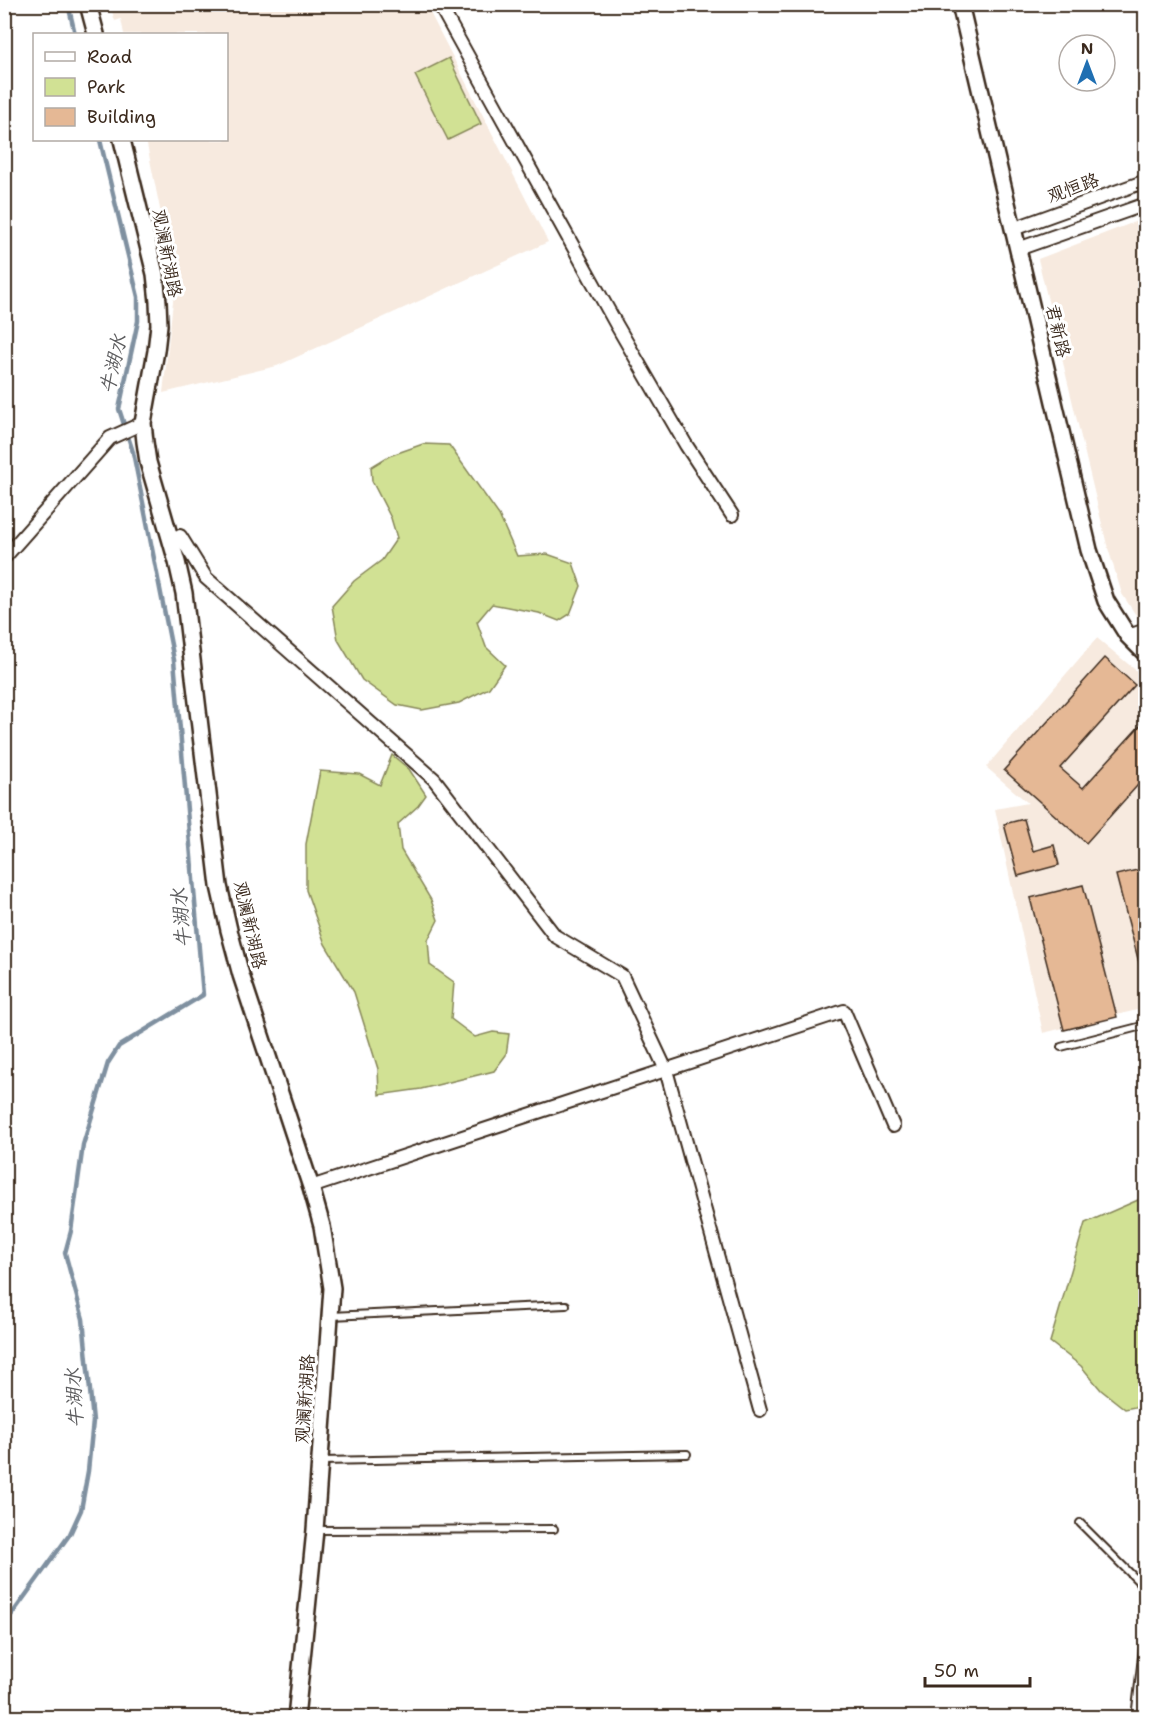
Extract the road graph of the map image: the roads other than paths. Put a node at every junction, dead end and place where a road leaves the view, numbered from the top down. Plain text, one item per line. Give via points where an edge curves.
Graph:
1 (88, 4) edge
2 (439, 4) edge
3 (960, 4) edge
4 (96, 33) edge
5 (122, 141) edge
6 (1146, 181) edge
7 (1146, 204) edge
8 (1013, 229) junction
9 (1018, 249) junction
10 (139, 425) junction
11 (732, 514) dead end
12 (180, 536) dead end
13 (4, 558) edge
14 (1146, 630) edge
15 (1128, 636) junction
16 (1146, 654) edge
17 (1146, 1024) edge
18 (1061, 1047) dead end
19 (666, 1070) junction
20 (892, 1126) dead end
21 (311, 1187) junction
22 (566, 1305) dead end
23 (331, 1316) junction
24 (760, 1410) dead end
25 (687, 1454) dead end
26 (320, 1461) junction
27 (1080, 1523) dead end
28 (554, 1529) dead end
29 (315, 1530) junction
30 (1146, 1589) edge
31 (1146, 1648) edge
32 (296, 1718) edge
33 (1138, 1718) edge

1 - 4 street
2 - 11 street via 622,334 686,445
3 - 8 street, 君新路
5 - 10 street, 观澜新湖路 via 155,274 158,302 156,351
6 - 8 street, 观恒路
7 - 9 street
8 - 9 street, 君新路
9 - 15 street, 君新路 via 1089,550 1106,601
10 - 13 street via 110,438
10 - 21 street, 观澜新湖路 via 184,593 219,886 241,975
12 - 19 street via 206,578 434,779 555,936 622,976
14 - 15 street
15 - 16 street, 君新路
17 - 18 lane
19 - 20 street via 844,1011
19 - 21 street
19 - 24 street
21 - 23 street, 观澜新湖路 via 328,1258
22 - 23 lane
23 - 26 street, 观澜新湖路
25 - 26 lane
26 - 29 street, 观澜新湖路
27 - 30 lane
28 - 29 lane
29 - 32 street, 观澜新湖路
31 - 33 street

